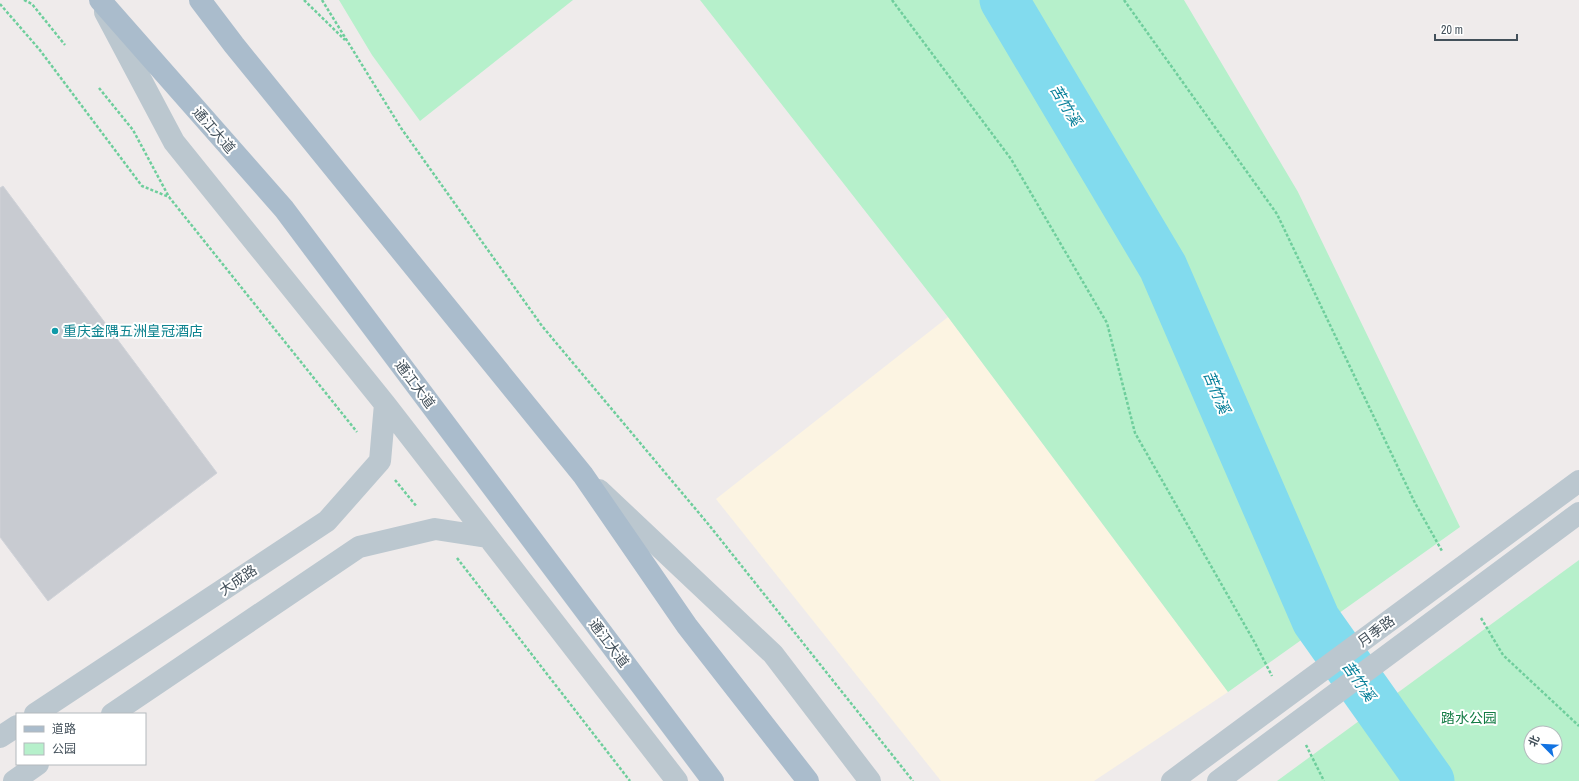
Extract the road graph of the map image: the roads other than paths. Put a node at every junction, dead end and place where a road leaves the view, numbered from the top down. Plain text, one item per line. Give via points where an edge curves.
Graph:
1 (99, 0) edge
2 (200, 0) edge
3 (220, 0) edge
4 (234, 45) junction
5 (385, 404) junction
6 (583, 475) junction
7 (1579, 481) edge
8 (1579, 513) edge
9 (488, 537) junction
10 (37, 713) edge
11 (113, 713) edge
12 (16, 727) edge
13 (0, 738) edge
14 (37, 765) edge
15 (15, 780) edge
16 (677, 781) edge
17 (712, 781) edge
18 (808, 781) edge
19 (870, 781) edge
20 (1172, 781) edge
21 (1218, 781) edge

1 - 5 street, 通江大道 via 174,142
1 - 17 main road, 通江大道 via 284,209
2 - 4 main road
3 - 4 main road
4 - 6 main road
5 - 9 street, 通江大道
5 - 10 street, 大成路 via 380,460 327,521
6 - 18 main road via 687,626
6 - 19 street via 773,654
7 - 20 street, 月季路
8 - 21 street, 月季路
9 - 11 street via 435,529 359,547
9 - 16 street, 通江大道
12 - 13 street
14 - 15 street

